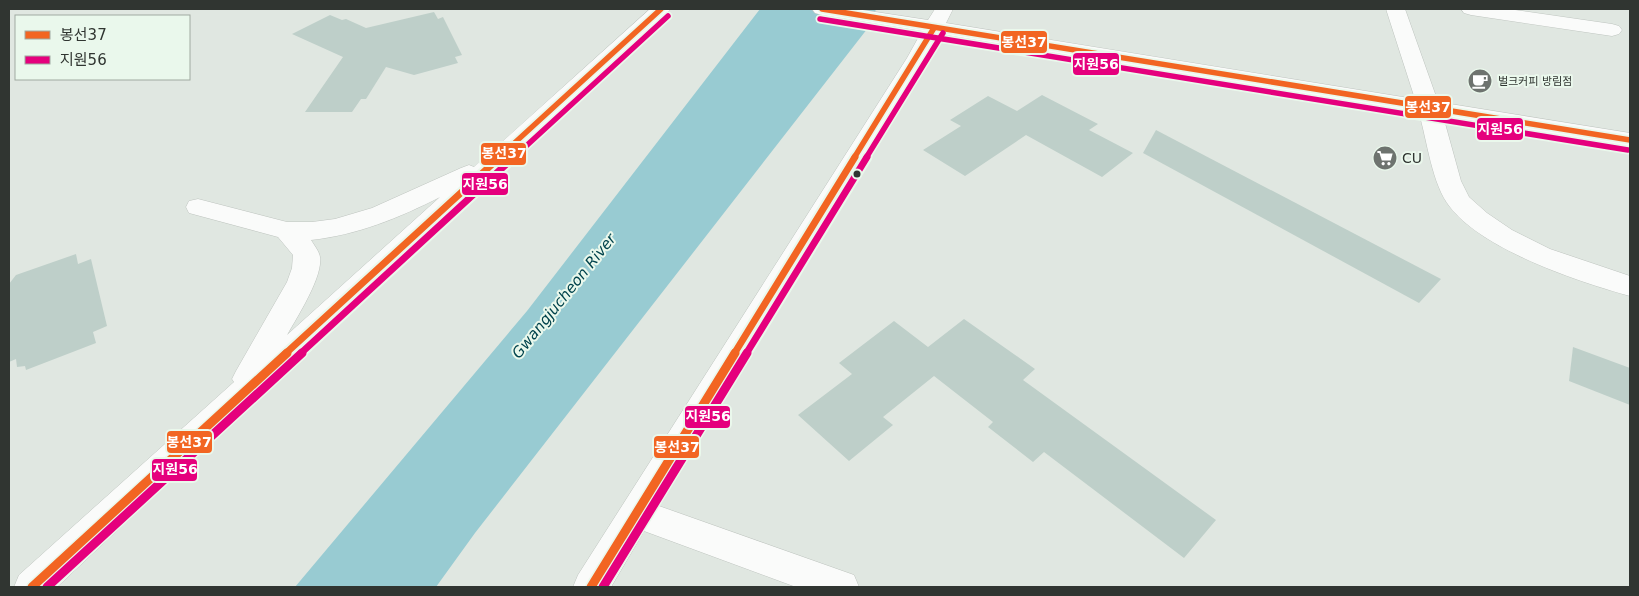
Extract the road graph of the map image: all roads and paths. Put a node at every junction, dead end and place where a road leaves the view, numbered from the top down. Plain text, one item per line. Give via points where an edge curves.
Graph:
1 (661, 9) edge
2 (822, 9) edge
3 (1396, 9) edge
4 (1471, 9) edge
5 (939, 18) edge
6 (1612, 30) dead end
7 (1429, 108) junction
8 (1630, 140) edge
9 (494, 162) junction
10 (198, 207) dead end
11 (287, 231) junction
12 (1630, 286) edge
13 (236, 398) junction
14 (636, 513) junction
15 (32, 587) edge
16 (591, 587) edge
17 (841, 587) edge

1 - 9 street
2 - 5 street
3 - 7 street
4 - 6 street
5 - 7 street
5 - 14 street via 912,67
7 - 8 street
7 - 12 street via 1449,181 1459,202 1478,219 1541,256
9 - 11 street via 363,222 321,231
9 - 13 street
10 - 11 street
11 - 13 street via 304,249 307,267 300,286
13 - 15 street
14 - 16 street
14 - 17 street

